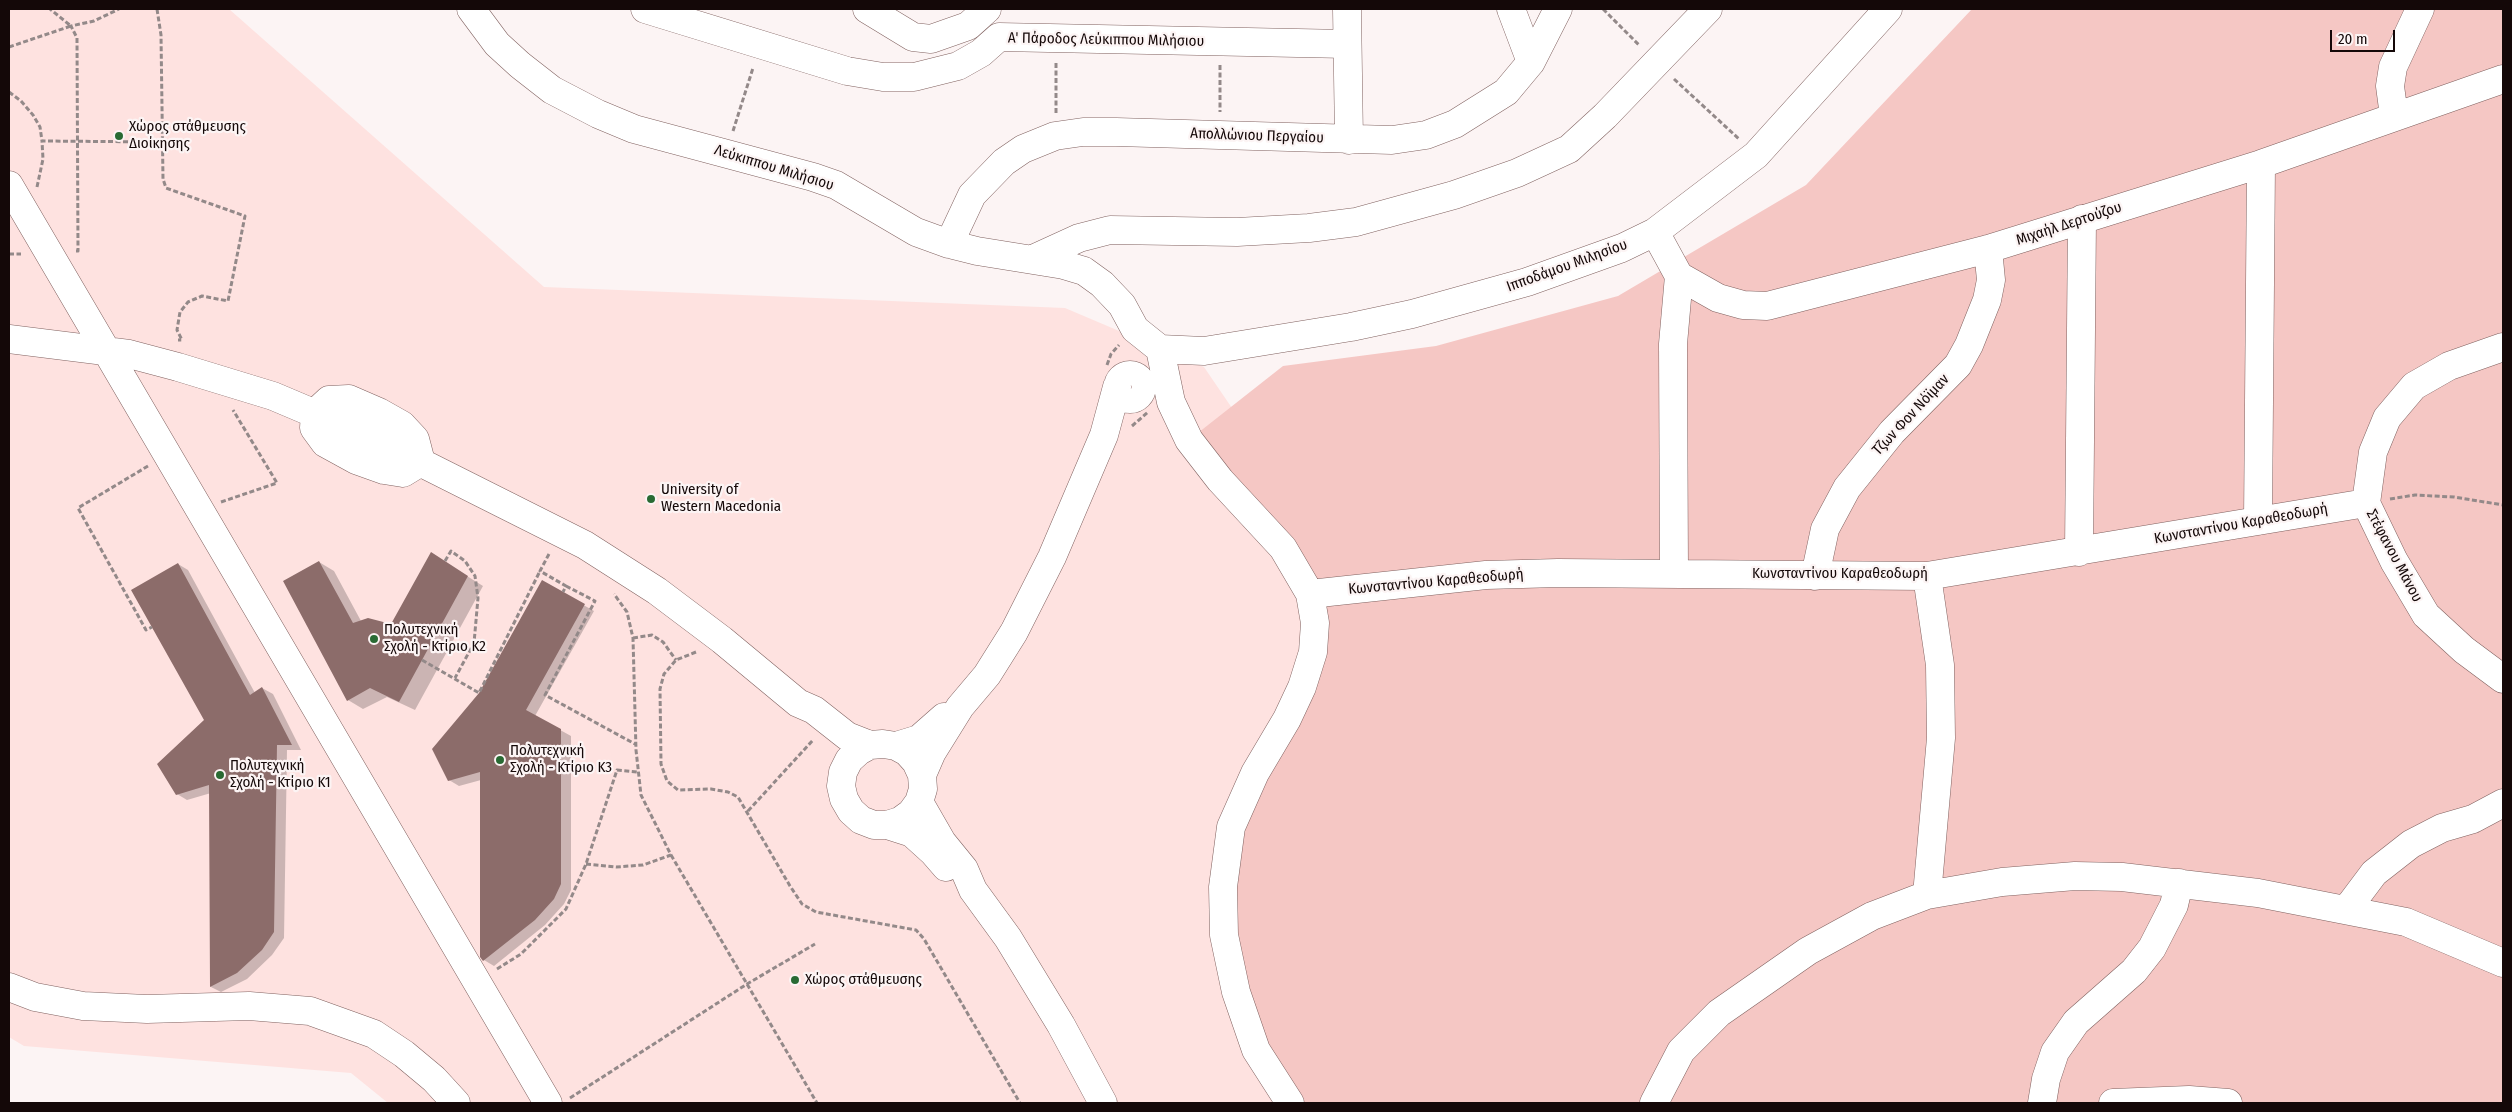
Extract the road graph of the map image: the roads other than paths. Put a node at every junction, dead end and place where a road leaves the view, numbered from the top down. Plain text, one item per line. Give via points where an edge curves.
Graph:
1 (472, 9) edge
2 (645, 9) edge
3 (867, 9) edge
4 (987, 9) edge
5 (1347, 9) edge
6 (1511, 9) edge
7 (1558, 9) edge
8 (1708, 9) edge
9 (1888, 9) edge
10 (2420, 9) edge
11 (1347, 44) junction
12 (1531, 62) junction
13 (2503, 79) edge
14 (2394, 116) junction
15 (1349, 140) junction
16 (2261, 164) junction
17 (9, 185) edge
18 (2082, 219) junction
19 (1655, 232) junction
20 (949, 244) junction
21 (1988, 249) junction
22 (1033, 259) junction
23 (1679, 276) junction
24 (9, 339) edge
25 (2503, 348) edge
26 (1160, 349) junction
27 (106, 350) junction
28 (2366, 503) junction
29 (2258, 521) junction
30 (2079, 552) junction
31 (1674, 573) junction
32 (1815, 576) junction
33 (1927, 576) junction
34 (1310, 594) junction
35 (2503, 679) edge
36 (798, 703) junction
37 (960, 707) junction
38 (883, 745) junction
39 (843, 772) junction
40 (922, 775) junction
41 (919, 802) junction
42 (2503, 803) edge
43 (887, 825) junction
44 (2179, 882) junction
45 (973, 890) junction
46 (1927, 895) junction
47 (2347, 909) junction
48 (2503, 963) edge
49 (9, 988) edge
50 (456, 1103) edge
51 (548, 1103) edge
52 (1103, 1103) edge
53 (1290, 1103) edge
54 (1654, 1103) edge
55 (2042, 1103) edge
56 (2113, 1103) edge
57 (2228, 1103) edge

1 - 20 street, Λεύκιππου Μιλήσιου via 497,44 552,90 634,129 836,185 916,232
2 - 11 street, Α' Πάροδος Λεύκιππου Μιλήσιου via 847,71 883,77 914,77 958,66 999,38
3 - 4 street via 913,36 931,39 968,26
5 - 11 street
6 - 12 street
7 - 12 street, Απολλώνιου Περγαίου
8 - 22 street via 1606,116 1569,149 1517,173 1454,195 1356,222 1237,232 1110,230 1079,238
9 - 19 street, Ιπποδάμου Μιλησίου via 1756,155
10 - 14 street via 2393,67 2390,86
11 - 15 street
12 - 15 street, Απολλώνιου Περγαίου via 1506,92 1455,124 1426,135 1392,140
13 - 14 street, Μιχαήλ Δερτούζου
14 - 16 street, Μιχαήλ Δερτούζου
15 - 20 street, Απολλώνιου Περγαίου via 1083,132 1056,136 1023,149 972,194
16 - 18 street, Μιχαήλ Δερτούζου
16 - 29 street
17 - 27 street
18 - 21 street, Μιχαήλ Δερτούζου
18 - 30 street
19 - 23 street
19 - 26 street, Ιπποδάμου Μιλησίου via 1622,248 1527,282 1412,314 1204,350
20 - 22 street, Λεύκιππου Μιλήσιου via 977,252
21 - 23 street, Μιχαήλ Δερτούζου via 1768,306 1743,305 1718,298
21 - 32 street, Τζων Φον Νόϊμαν via 1990,286 1969,345 1958,364 1892,432 1847,488 1825,529
22 - 26 street, Λεύκιππου Μιλήσιου via 1084,272 1102,284 1122,305 1135,329
23 - 31 street via 1673,344
24 - 27 street
25 - 28 street, Στέφανου Μάνου via 2449,366 2414,386 2387,418 2373,452
26 - 34 street via 1171,402 1189,440 1220,480 1283,548
26 - 37 street via 1129,388 1104,435 1052,557 1014,632 987,675
27 - 36 street via 207,375 315,413 421,462 585,545 686,613
27 - 51 street
28 - 29 street, Κωνσταντίνου Καραθεοδωρή
28 - 35 street, Στέφανου Μάνου via 2394,561 2426,615 2464,650
29 - 30 street, Κωνσταντίνου Καραθεοδωρή
30 - 33 street, Κωνσταντίνου Καραθεοδωρή
31 - 32 street, Κωνσταντίνου Καραθεοδωρή
31 - 34 street, Κωνσταντίνου Καραθεοδωρή via 1486,575
32 - 33 street, Κωνσταντίνου Καραθεοδωρή
33 - 46 street via 1940,665 1941,738
34 - 53 street via 1315,623 1313,652 1302,687 1255,773 1231,827 1223,887 1224,935 1236,992 1256,1050
36 - 38 street via 814,710 847,736
36 - 39 street via 806,718 834,750
37 - 38 street via 919,739
37 - 40 street
38 - 39 street via 854,756
38 - 40 street via 907,752
39 - 43 street via 841,786 851,811 861,820
40 - 41 street via 923,789
41 - 43 street via 900,821
41 - 45 street via 942,842 964,868
42 - 47 street via 2411,844 2374,873
43 - 45 street via 912,833 953,875
44 - 46 street via 2075,876 2002,882
44 - 47 street
44 - 55 street via 2174,905 2152,948 2134,971 2076,1022 2055,1052
45 - 52 street via 1008,938 1061,1025
46 - 54 street via 1872,916 1808,951 1719,1013 1681,1051
47 - 48 street via 2406,922
49 - 50 street via 35,997 83,1006 147,1009 249,1006 310,1011 374,1034 412,1060
56 - 57 street via 2189,1100

